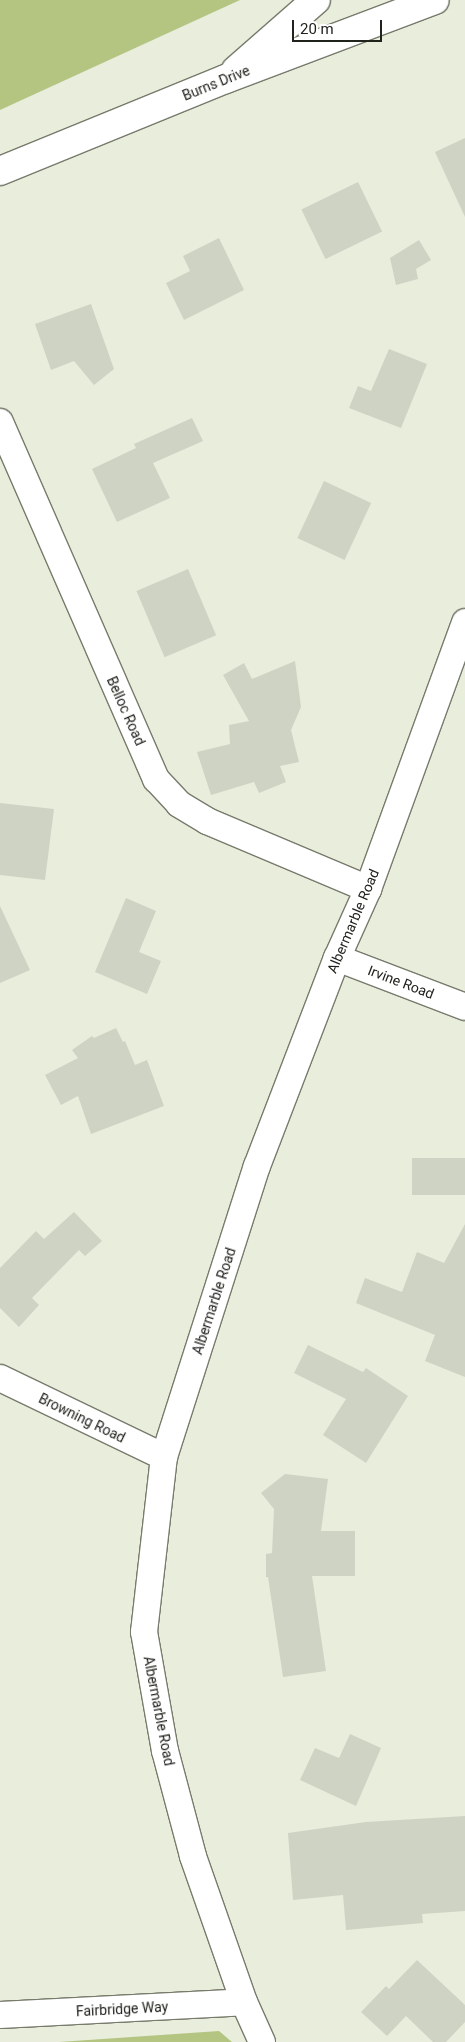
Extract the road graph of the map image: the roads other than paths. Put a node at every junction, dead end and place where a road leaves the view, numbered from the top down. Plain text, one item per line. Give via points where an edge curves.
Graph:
1 (316, 0) edge
2 (435, 0) edge
3 (226, 79) junction
4 (0, 171) edge
5 (0, 422) edge
6 (465, 622) edge
7 (368, 889) junction
8 (337, 958) junction
9 (465, 1007) edge
10 (0, 1378) edge
11 (164, 1457) junction
12 (244, 2002) junction
13 (0, 2015) edge
14 (262, 2042) edge

1 - 3 main road
2 - 3 main road, Burns Drive
3 - 4 main road, Burns Drive
5 - 7 street, Belloc Road via 156,779 179,804 207,821
6 - 7 street, Albermarble Road
7 - 8 street, Albermarble Road
8 - 9 street, Irvine Road
8 - 11 street, Albermarble Road via 257,1166
10 - 11 street, Browning Road
11 - 12 street, Albermarble Road via 144,1632 164,1751 193,1856
12 - 13 street, Fairbridge Way
12 - 14 street, Albermarble Road

